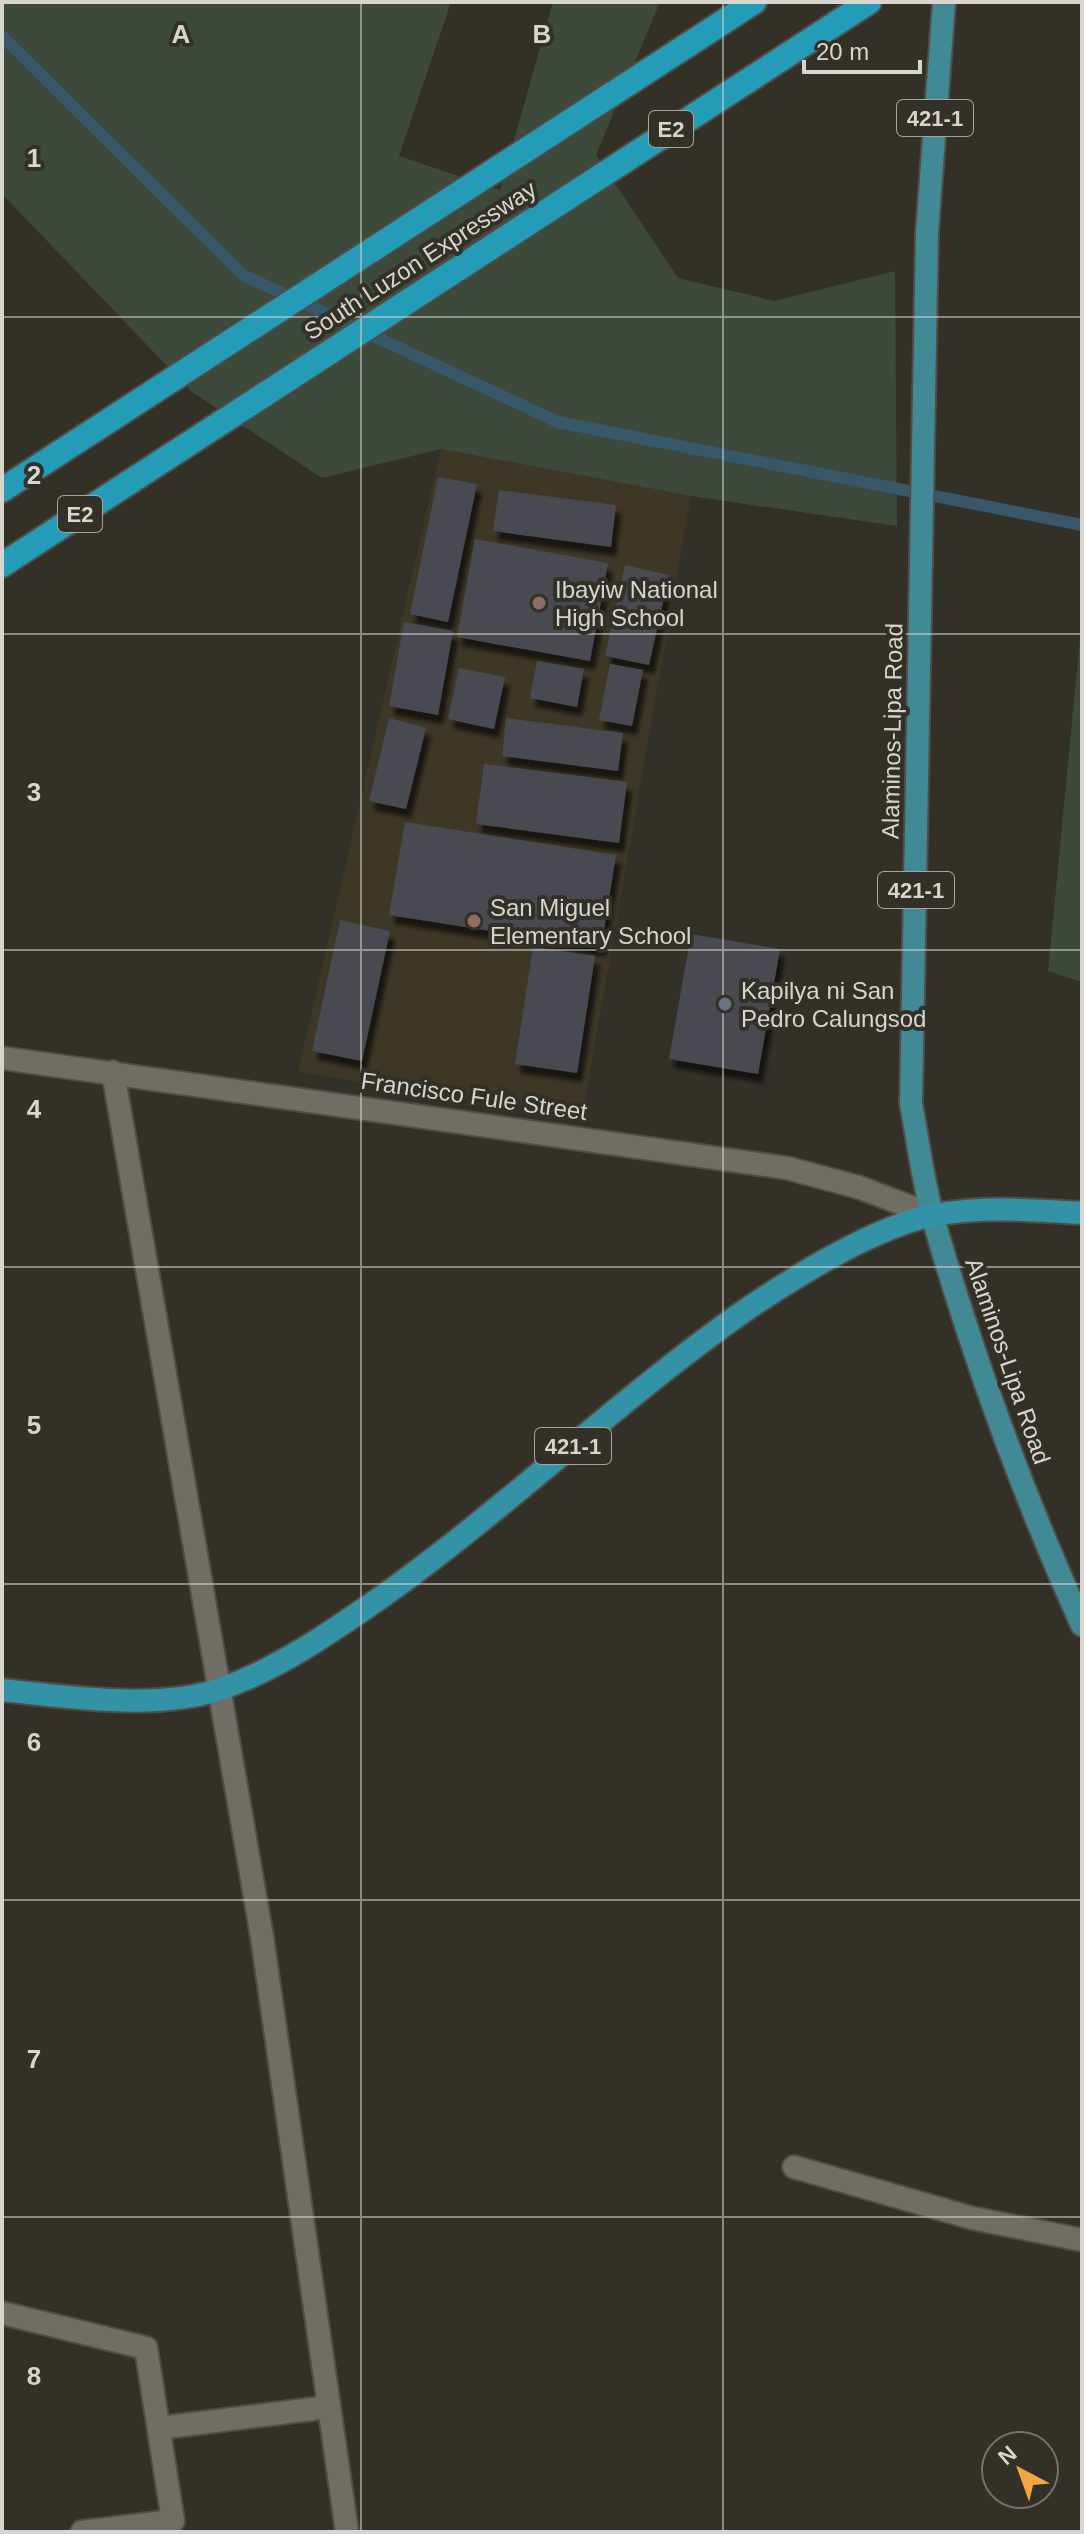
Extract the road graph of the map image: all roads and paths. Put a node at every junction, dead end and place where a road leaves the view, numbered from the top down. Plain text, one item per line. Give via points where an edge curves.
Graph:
1 (754, 2) edge
2 (944, 2) edge
3 (861, 7) edge
4 (2, 490) edge
5 (2, 565) edge
6 (2, 1058) edge
7 (113, 1072) junction
8 (1082, 1213) edge
9 (932, 1215) junction
10 (1082, 1625) edge
11 (222, 1689) junction
12 (2, 1690) edge
13 (794, 2167) dead end
14 (1082, 2240) edge
15 (2, 2313) edge
16 (329, 2407) junction
17 (159, 2428) junction
18 (82, 2532) edge
19 (347, 2532) edge

1 - 4 highway, South Luzon Expressway / E2
2 - 9 main road, Alaminos-Lipa Road / 421-1 via 927,233 911,1104
3 - 5 highway, South Luzon Expressway / E2
6 - 7 street, Francisco Fule Street
7 - 9 street, Francisco Fule Street via 787,1168
7 - 11 street
8 - 9 highway via 1000,1209
9 - 10 main road, Alaminos-Lipa Road / 421-1 via 993,1406
9 - 11 highway, 421-1 via 859,1243 795,1276 661,1373 456,1544 350,1620
11 - 12 highway, 421-1 via 158,1699
11 - 16 street
13 - 14 street via 972,2218
15 - 17 street via 146,2348
16 - 17 street
16 - 19 street
17 - 18 street via 173,2521

